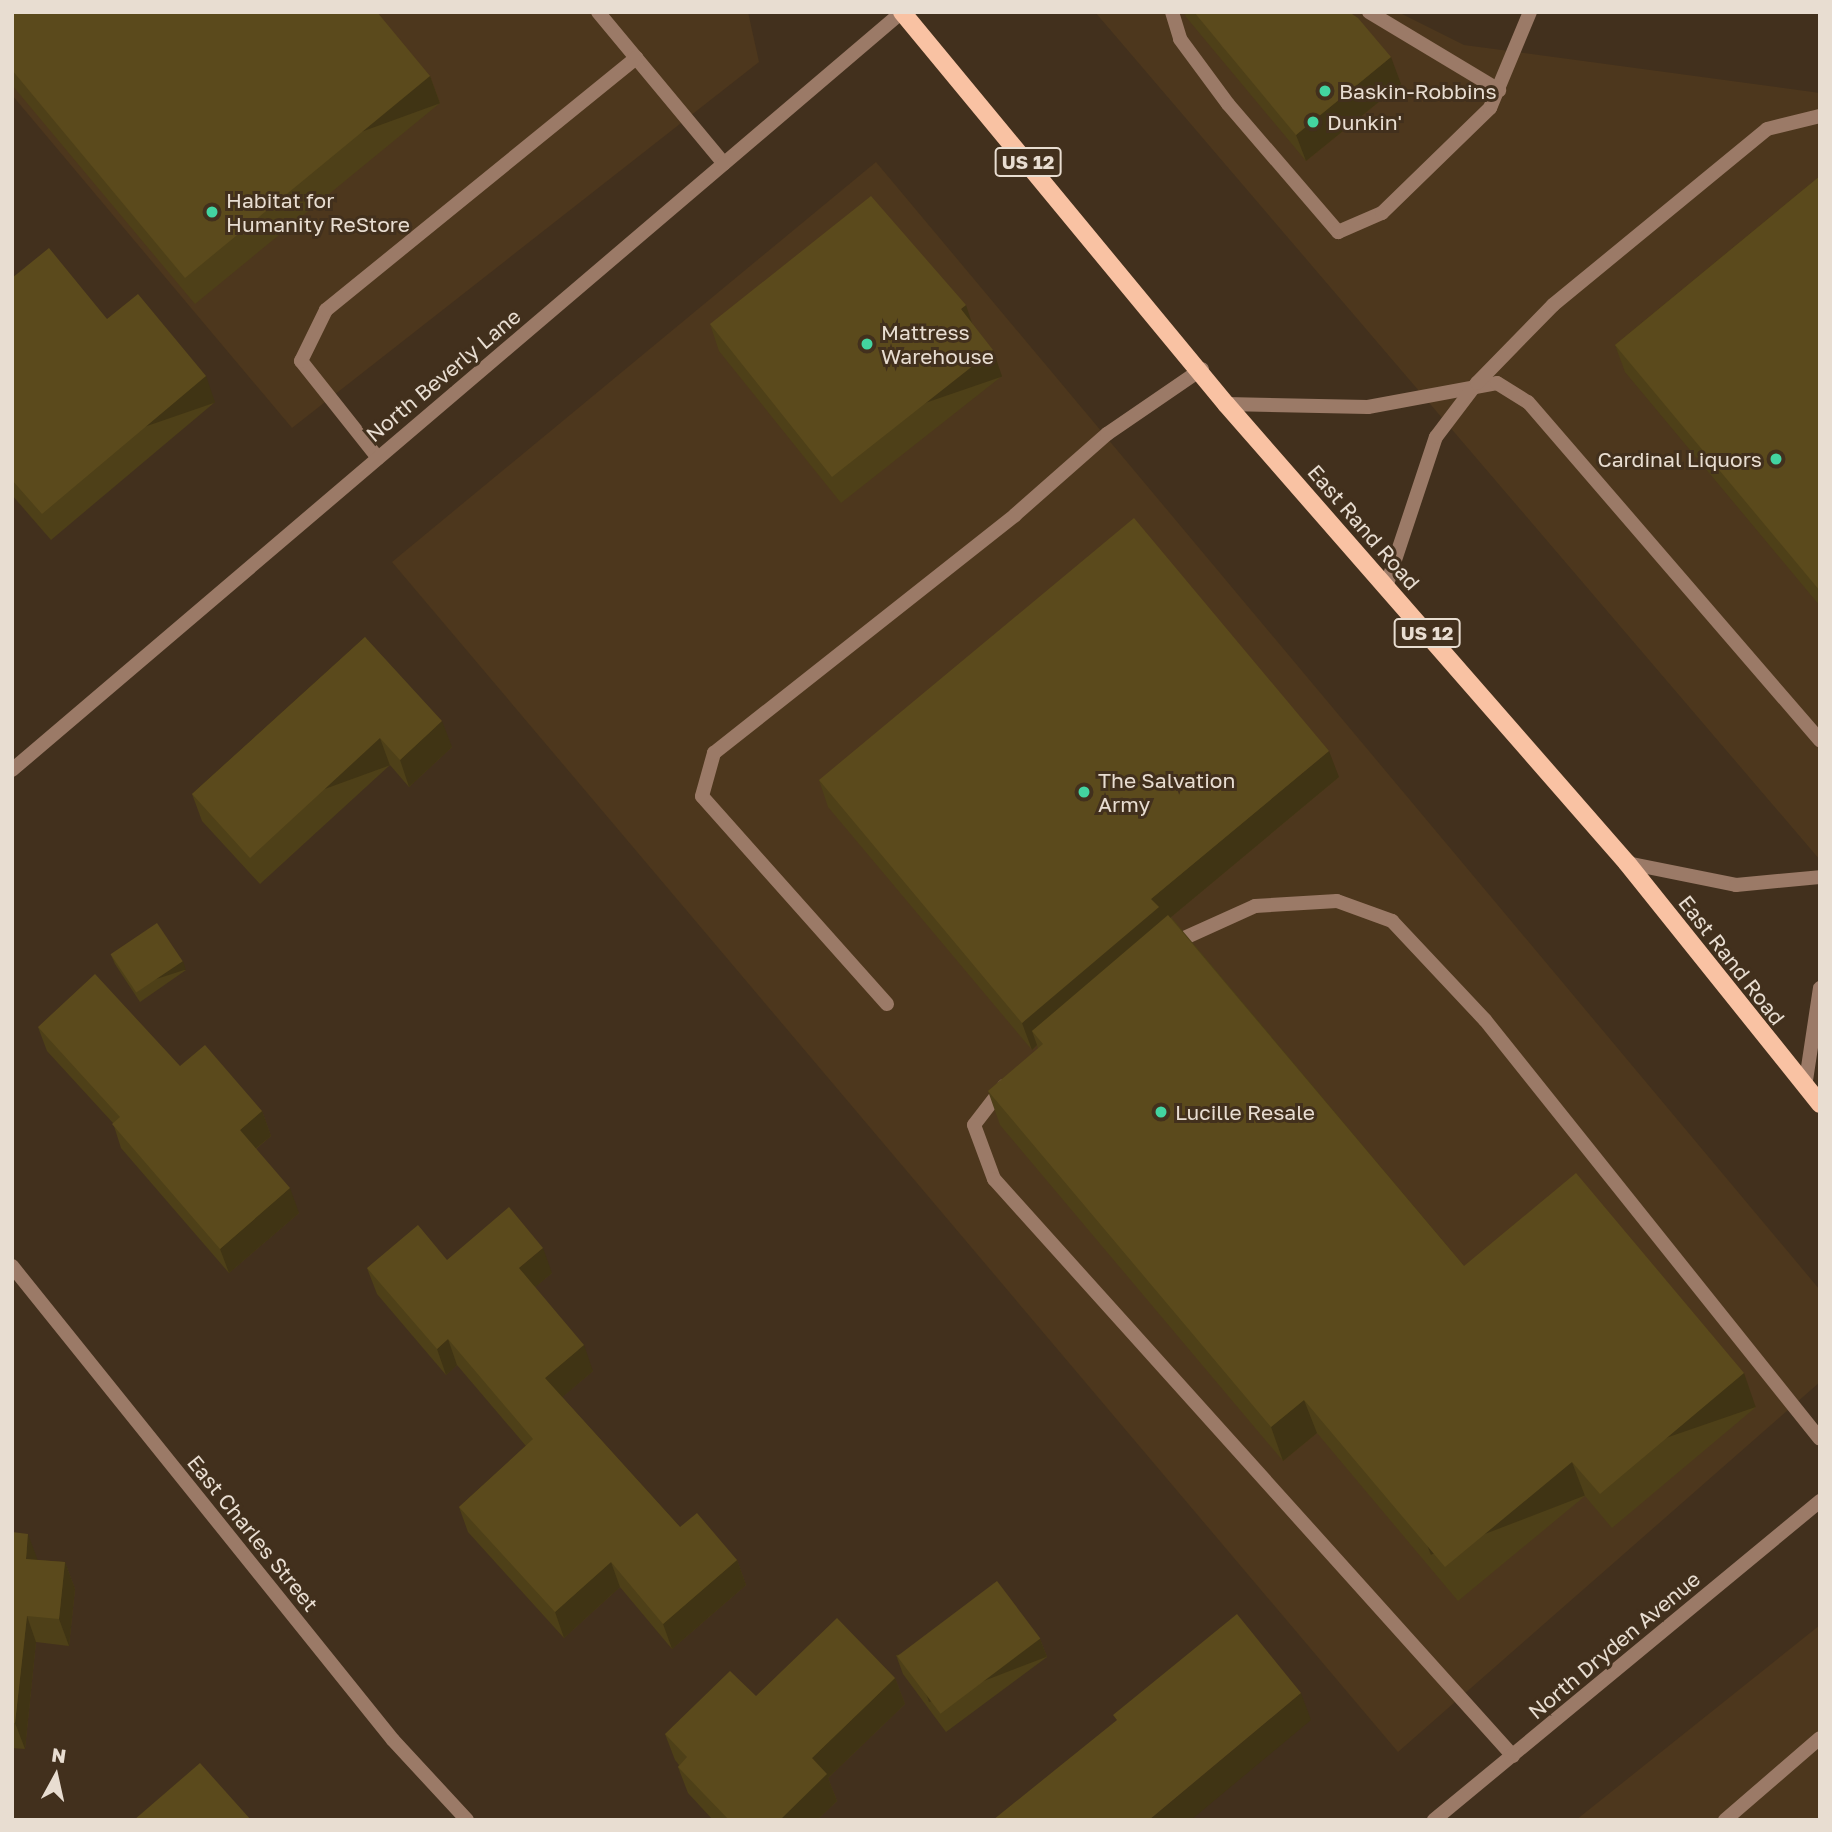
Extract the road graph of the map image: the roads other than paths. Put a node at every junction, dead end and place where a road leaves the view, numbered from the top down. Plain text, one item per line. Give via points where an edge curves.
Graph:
1 (598, 12) edge
2 (902, 12) edge
3 (1172, 12) edge
4 (1369, 12) edge
5 (1530, 12) edge
6 (636, 58) junction
7 (1499, 90) junction
8 (1820, 116) edge
9 (724, 164) junction
10 (1202, 369) junction
11 (1477, 383) junction
12 (1226, 404) junction
13 (378, 458) junction
14 (1386, 587) junction
15 (1820, 740) edge
16 (12, 770) edge
17 (1627, 863) junction
18 (1820, 877) edge
19 (1158, 955) edge
20 (1820, 988) edge
21 (887, 1004) dead end
22 (1020, 1072) edge
23 (1805, 1087) junction
24 (1820, 1104) edge
25 (12, 1266) edge
26 (1820, 1439) edge
27 (1820, 1501) edge
28 (1820, 1738) edge
29 (1513, 1756) junction
30 (1444, 1817) edge
31 (467, 1820) edge
32 (1725, 1820) edge

1 - 6 street
2 - 9 street, North Beverly Lane
2 - 10 main road, East Rand Road / US 12
3 - 7 street via 1180,39 1228,104 1338,232 1382,213 1490,108
4 - 7 street
5 - 7 street
6 - 9 street
6 - 13 street via 326,310 301,361
8 - 11 street via 1767,129 1553,305
9 - 13 street, North Beverly Lane
10 - 12 main road, East Rand Road / US 12
10 - 21 street via 1107,434 1015,514 714,753 702,796
11 - 12 street via 1368,407
11 - 14 street via 1436,437
11 - 15 street via 1497,383 1528,402
12 - 14 main road, East Rand Road / US 12
13 - 16 street, North Beverly Lane
14 - 17 main road, East Rand Road / US 12
17 - 18 street via 1736,885
17 - 23 main road, East Rand Road / US 12
19 - 26 street via 1179,937 1255,905 1337,901 1392,921 1485,1020
20 - 23 street
22 - 29 street via 974,1125 994,1179
23 - 24 main road, East Rand Road / US 12
25 - 31 street, East Charles Street via 393,1740
27 - 29 street, North Dryden Avenue
28 - 32 street
29 - 30 street, North Dryden Avenue

